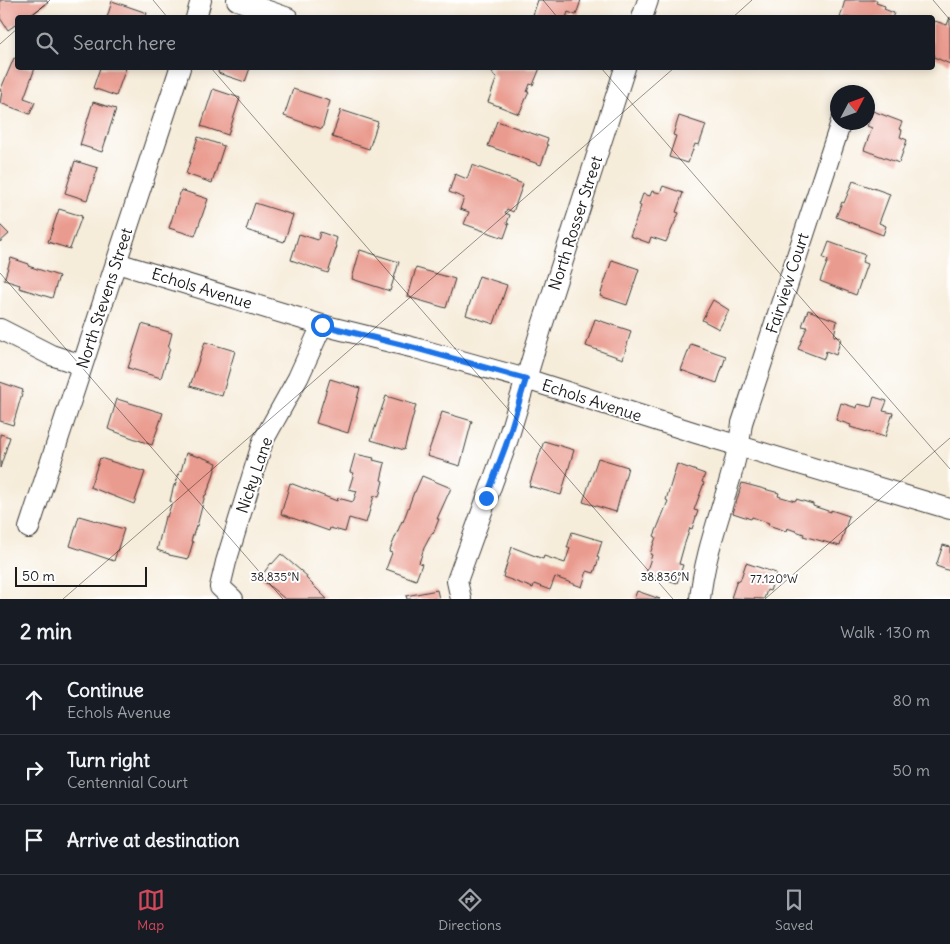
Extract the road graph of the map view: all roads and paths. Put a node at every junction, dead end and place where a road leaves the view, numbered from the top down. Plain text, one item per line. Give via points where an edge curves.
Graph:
1 (202, 0) edge
2 (236, 0) edge
3 (648, 0) edge
4 (197, 15) edge
5 (279, 15) edge
6 (643, 15) edge
7 (179, 70) edge
8 (624, 70) edge
9 (838, 130) edge
10 (116, 263) junction
11 (322, 325) junction
12 (0, 329) edge
13 (82, 365) junction
14 (526, 379) junction
15 (739, 446) junction
16 (950, 509) edge
17 (29, 528) dead end
18 (233, 599) edge
19 (461, 599) edge
20 (700, 599) edge

1 - 4 street
2 - 5 street
3 - 6 street
7 - 10 street, North Stevens Street
8 - 14 street, North Rosser Street
9 - 15 street, Fairview Court via 742,423
10 - 11 street, Echols Avenue
10 - 13 street, North Stevens Street
11 - 14 street, Echols Avenue
11 - 18 street, Nicky Lane via 264,441 220,587
12 - 13 street via 51,355
13 - 17 street, North Stevens Street
14 - 15 street, Echols Avenue
14 - 19 street, North Rosser Street via 458,581
15 - 16 street, Echols Avenue
15 - 20 street, Fairview Court via 709,546

